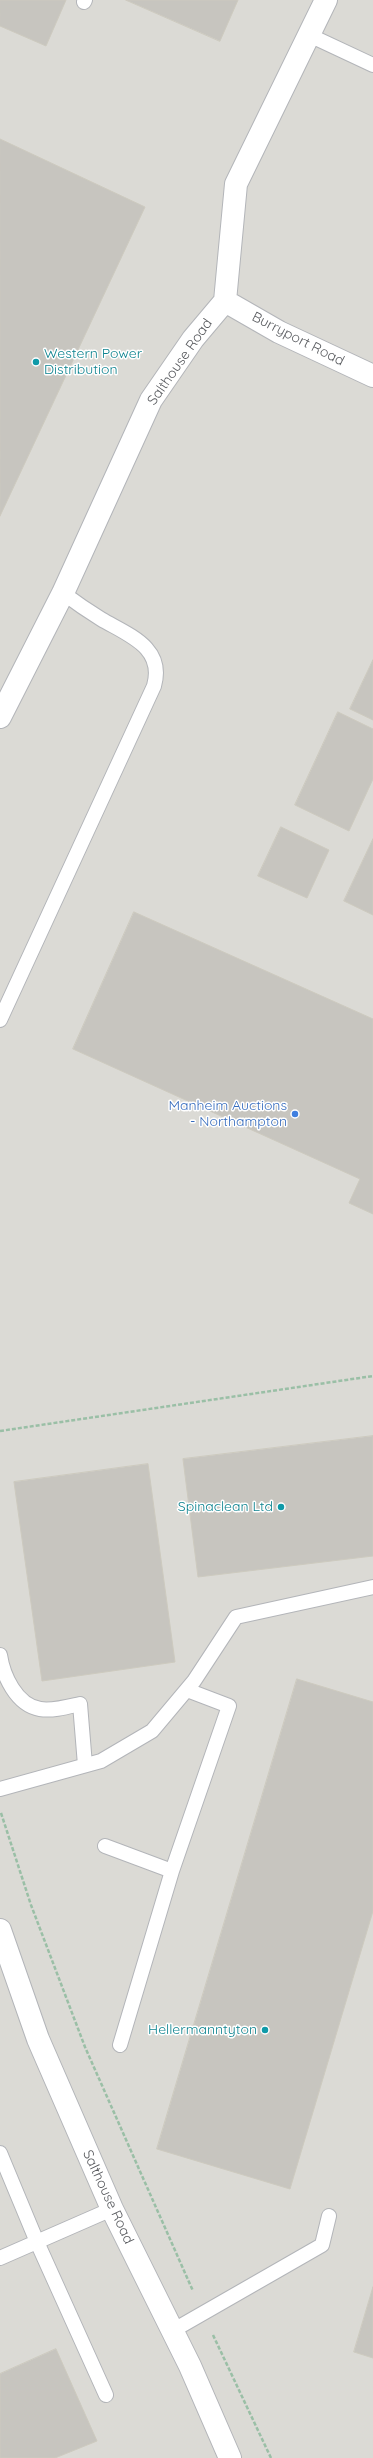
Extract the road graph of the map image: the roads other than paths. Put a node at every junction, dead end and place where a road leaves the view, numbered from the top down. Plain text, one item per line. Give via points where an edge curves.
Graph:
1 (326, 0) edge
2 (309, 35) junction
3 (373, 65) edge
4 (225, 301) junction
5 (373, 376) edge
6 (63, 593) junction
7 (0, 717) edge
8 (0, 1020) edge
9 (373, 1587) edge
10 (0, 1655) edge
11 (187, 1690) junction
12 (85, 1765) junction
13 (0, 1789) edge
14 (105, 1846) dead end
15 (172, 1871) junction
16 (0, 1930) edge
17 (120, 2045) dead end
18 (0, 2153) edge
19 (112, 2209) junction
20 (329, 2216) dead end
21 (37, 2242) junction
22 (0, 2258) edge
23 (172, 2331) junction
24 (106, 2395) dead end
25 (230, 2458) edge

1 - 2 street
2 - 3 lane
2 - 4 street via 236,184
4 - 5 street, Burryport Road via 279,332
4 - 6 street, Salthouse Road via 193,339 151,400
6 - 7 street, Salthouse Road
6 - 8 lane via 101,619 131,634 152,656 158,672 154,686
9 - 11 lane via 236,1617
10 - 12 lane via 6,1680 23,1700 39,1709 58,1709 80,1704
11 - 12 lane via 152,1731 101,1761
11 - 15 lane via 229,1706
12 - 13 lane
14 - 15 lane
15 - 17 lane
16 - 19 street, Salthouse Road via 38,2039
18 - 21 lane
19 - 21 lane
19 - 23 street, Salthouse Road
20 - 23 lane via 322,2245
21 - 22 lane
21 - 24 lane
23 - 25 street, Salthouse Road

